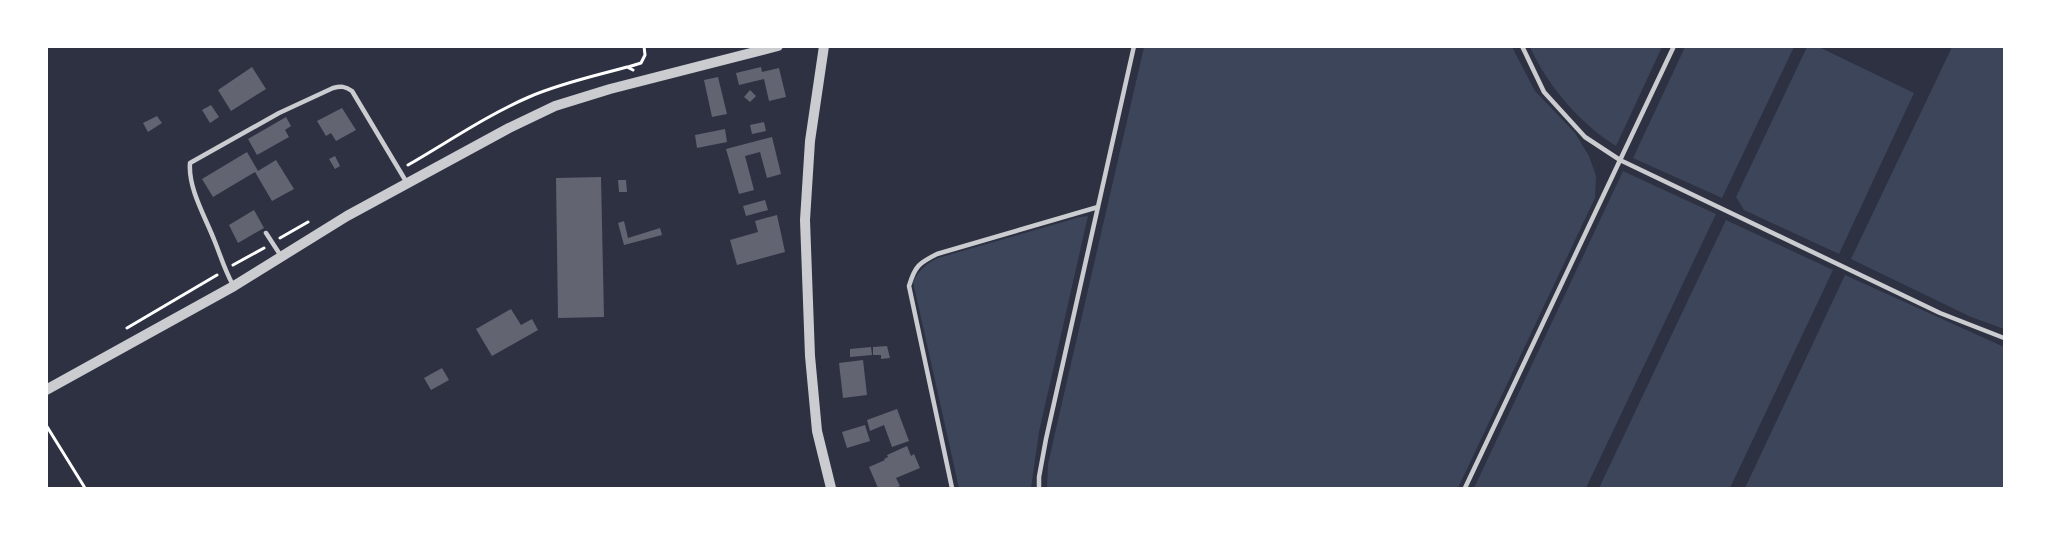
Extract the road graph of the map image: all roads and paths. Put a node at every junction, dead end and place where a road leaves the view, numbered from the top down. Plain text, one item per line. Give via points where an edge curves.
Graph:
1 (645, 46) edge
2 (778, 46) edge
3 (824, 46) edge
4 (1134, 46) edge
5 (1522, 46) edge
6 (1674, 46) edge
7 (627, 67) dead end
8 (1620, 160) junction
9 (407, 183) junction
10 (1098, 207) junction
11 (266, 233) dead end
12 (281, 256) junction
13 (234, 286) junction
14 (2004, 338) edge
15 (46, 390) edge
16 (46, 425) edge
17 (85, 489) edge
18 (831, 489) edge
19 (952, 489) edge
20 (1039, 489) edge
21 (1465, 489) edge

1 - 7 path via 640,63
2 - 9 street via 555,106
3 - 18 street via 810,141 805,220 810,356 818,431
4 - 10 lane
5 - 8 lane via 1544,92 1585,136
6 - 8 lane
8 - 14 lane via 1940,313
8 - 21 lane
9 - 12 street
9 - 13 lane via 347,87 333,88 279,113 190,163 192,185
10 - 19 lane via 937,254 913,271 909,286
10 - 20 lane via 1046,439
11 - 12 lane
12 - 13 street
13 - 15 street
16 - 17 path

